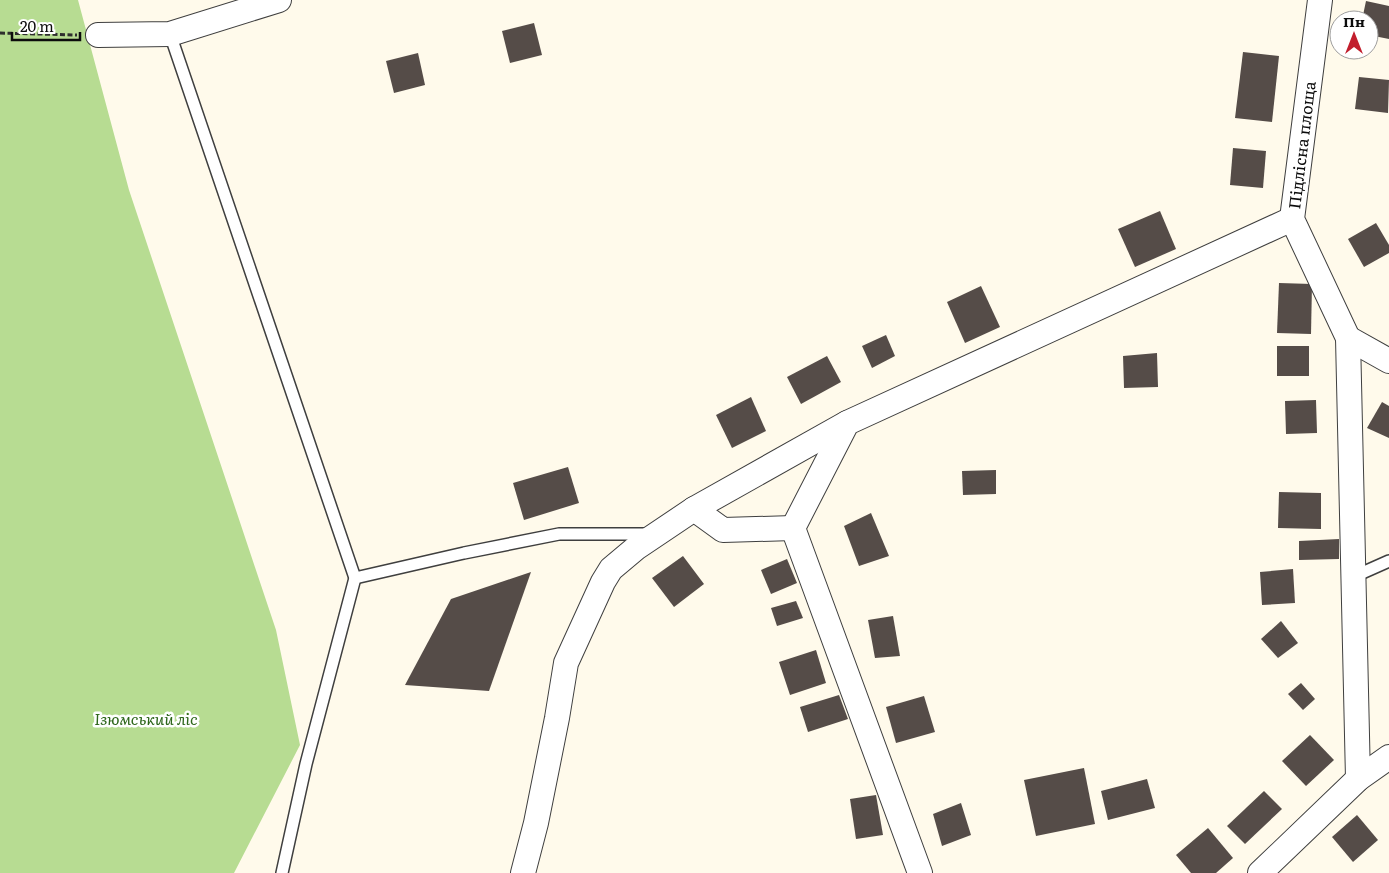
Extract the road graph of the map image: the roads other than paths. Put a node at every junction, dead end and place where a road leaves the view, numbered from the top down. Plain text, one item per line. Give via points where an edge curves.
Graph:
1 (279, 0) edge
2 (1320, 0) edge
3 (170, 34) junction
4 (98, 35) road end
5 (1292, 218) junction
6 (1348, 338) junction
7 (1389, 361) edge
8 (847, 423) junction
9 (694, 509) junction
10 (793, 528) junction
11 (655, 534) junction
12 (1389, 562) edge
13 (1354, 577) junction
14 (355, 578) junction
15 (1389, 757) edge
16 (1358, 779) junction
17 (282, 873) edge
18 (523, 873) edge
19 (920, 873) edge
20 (1260, 873) edge

1 - 3 street
2 - 5 street, Підлісна площа
3 - 4 street
3 - 14 lane
5 - 6 street, Підлісна площа
5 - 8 street
6 - 7 street
6 - 13 street
8 - 9 street
8 - 10 street
9 - 10 street via 723,530
9 - 11 street
10 - 19 street
11 - 14 lane via 560,534 464,552
11 - 18 street via 611,569 566,663 536,823
12 - 13 lane
13 - 16 street
14 - 17 lane via 306,764
15 - 16 street
16 - 20 street

